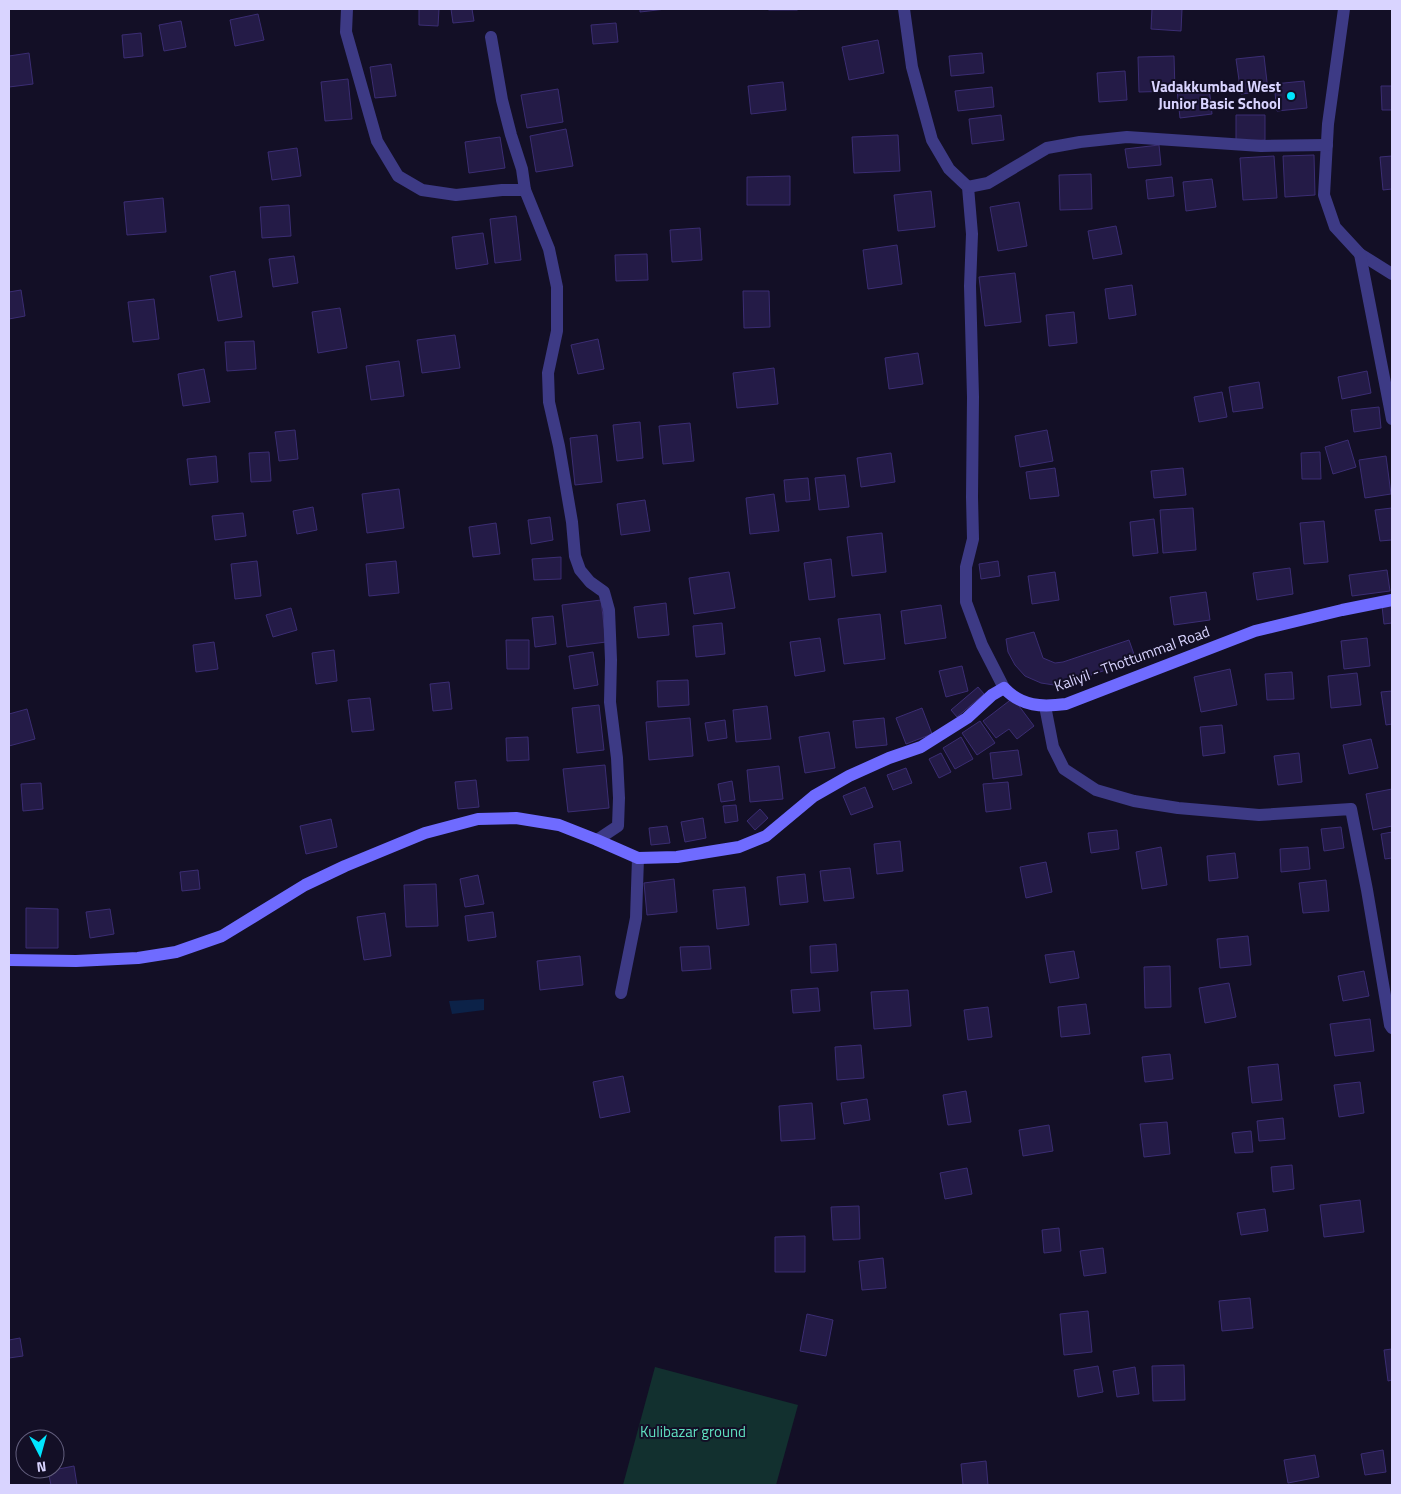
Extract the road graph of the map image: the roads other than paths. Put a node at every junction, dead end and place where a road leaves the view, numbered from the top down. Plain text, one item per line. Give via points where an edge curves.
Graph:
1 (346, 9) edge
2 (904, 9) edge
3 (1344, 9) edge
4 (492, 38) dead end
5 (1327, 146) junction
6 (968, 186) junction
7 (525, 190) junction
8 (1360, 254) junction
9 (1392, 274) edge
10 (1392, 419) edge
11 (1392, 600) edge
12 (1004, 688) junction
13 (1045, 706) junction
14 (597, 840) junction
15 (638, 858) junction
16 (9, 960) edge
17 (621, 993) dead end
18 (1392, 1028) edge

1 - 7 street via 346,32 377,142 398,176 422,190 456,195
2 - 6 street via 912,67 932,140 950,169
3 - 5 street
4 - 7 street via 502,100
5 - 6 street via 1261,146 1127,137 1080,142 1047,148 988,183
5 - 8 street via 1324,195 1335,227
6 - 12 street via 972,234 973,540 966,567 966,602 982,645
7 - 14 street via 549,249 557,287 557,331 548,373 549,402 572,522 575,556 580,570 604,592 609,610 610,702 617,758 618,826
8 - 9 street
8 - 10 street
11 - 13 main road, Kaliyil - Thottummal Road via 1255,631 1066,704
12 - 13 main road, Kaliyil - Thottummal Road via 1030,705
12 - 15 main road via 967,718 921,747 849,776 814,796 766,836 731,849 677,857
13 - 18 street via 1053,747 1064,769 1096,790 1134,801 1178,808 1259,815 1351,809
14 - 15 main road
14 - 16 main road via 559,825 516,818 478,819 425,834 345,866 304,885 222,936 176,952 138,958
15 - 17 street via 636,918

